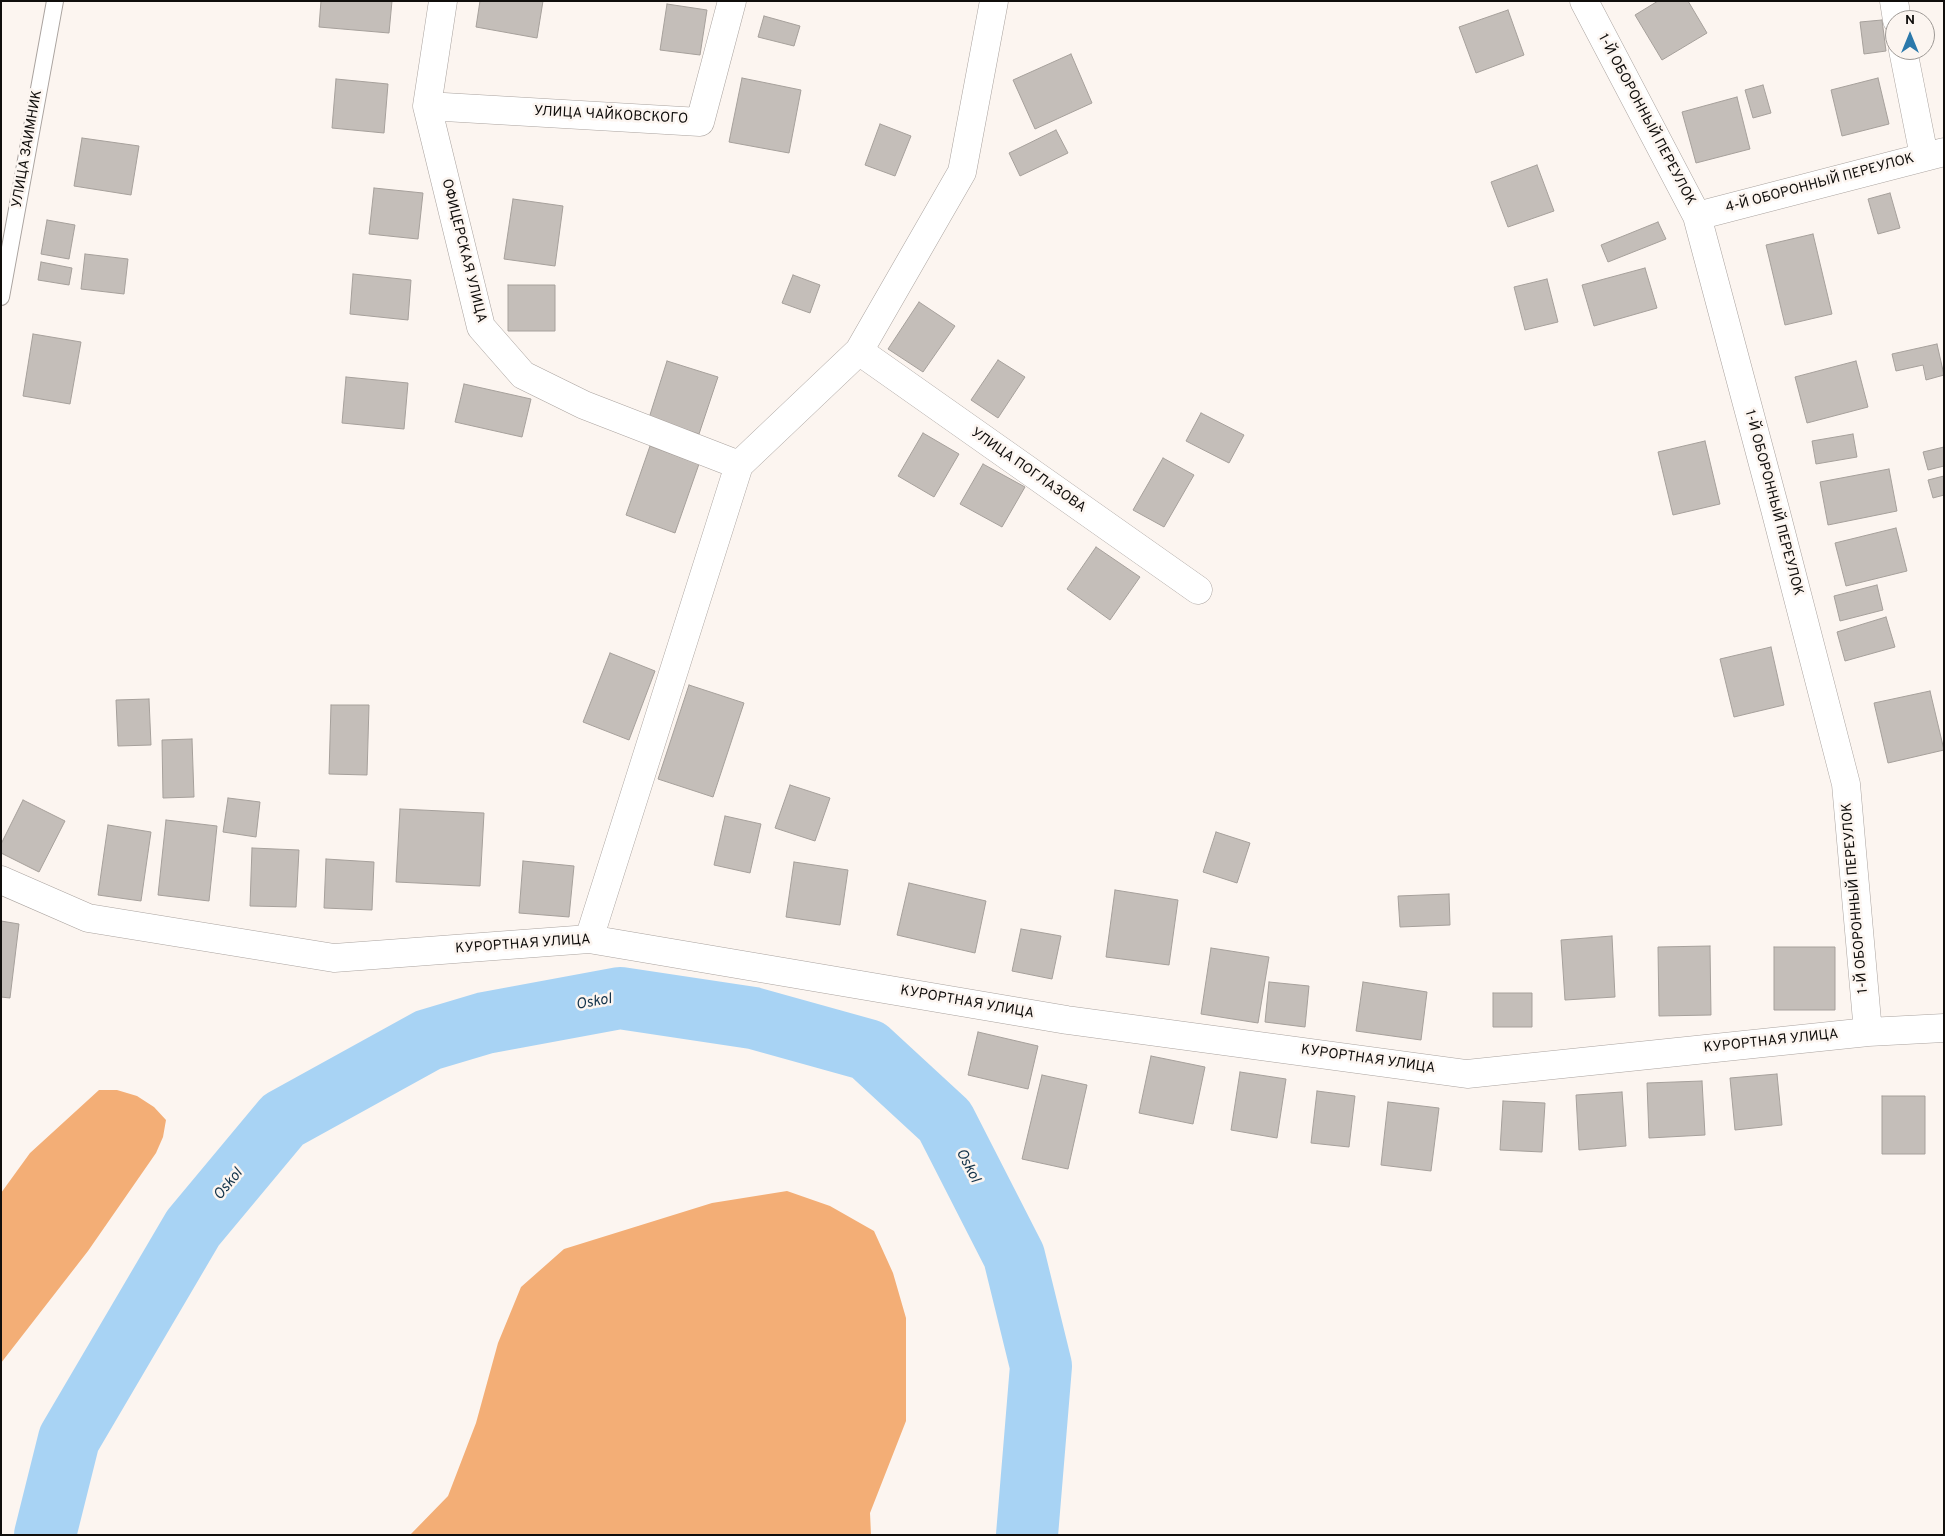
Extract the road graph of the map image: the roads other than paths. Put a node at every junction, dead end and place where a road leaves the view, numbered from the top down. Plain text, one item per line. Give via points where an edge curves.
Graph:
1 (55, 1) edge
2 (443, 1) edge
3 (732, 1) edge
4 (994, 1) edge
5 (1584, 1) edge
6 (1906, 60) edge
7 (427, 106) junction
8 (1934, 154) edge
9 (1697, 216) junction
10 (1, 297) edge
11 (859, 351) junction
12 (739, 465) junction
13 (1198, 590) dead end
14 (1, 880) edge
15 (589, 939) junction
16 (1944, 1028) edge
17 (1868, 1032) junction

1 - 10 lane, УЛИЦА ЗАИМНИК
2 - 7 street, ОФИЦЕРСКАЯ УЛИЦА
3 - 7 street, УЛИЦА ЧАЙКОВСКОГО via 700,122
4 - 11 street via 962,172
5 - 9 street, 1-Й ОБОРОННЫЙ ПЕРЕУЛОК
6 - 8 street
7 - 12 street, ОФИЦЕРСКАЯ УЛИЦА via 481,328 523,375 584,405
8 - 9 street, 4-Й ОБОРОННЫЙ ПЕРЕУЛОК
9 - 17 street, 1-Й ОБОРОННЫЙ ПЕРЕУЛОК via 1846,784
11 - 12 street
11 - 13 street, УЛИЦА ПОГЛАЗОВА
12 - 15 street
14 - 15 street, КУРОРТНАЯ УЛИЦА via 88,918 334,958
15 - 17 street, КУРОРТНАЯ УЛИЦА via 1067,1020 1467,1074
16 - 17 street, КУРОРТНАЯ УЛИЦА

